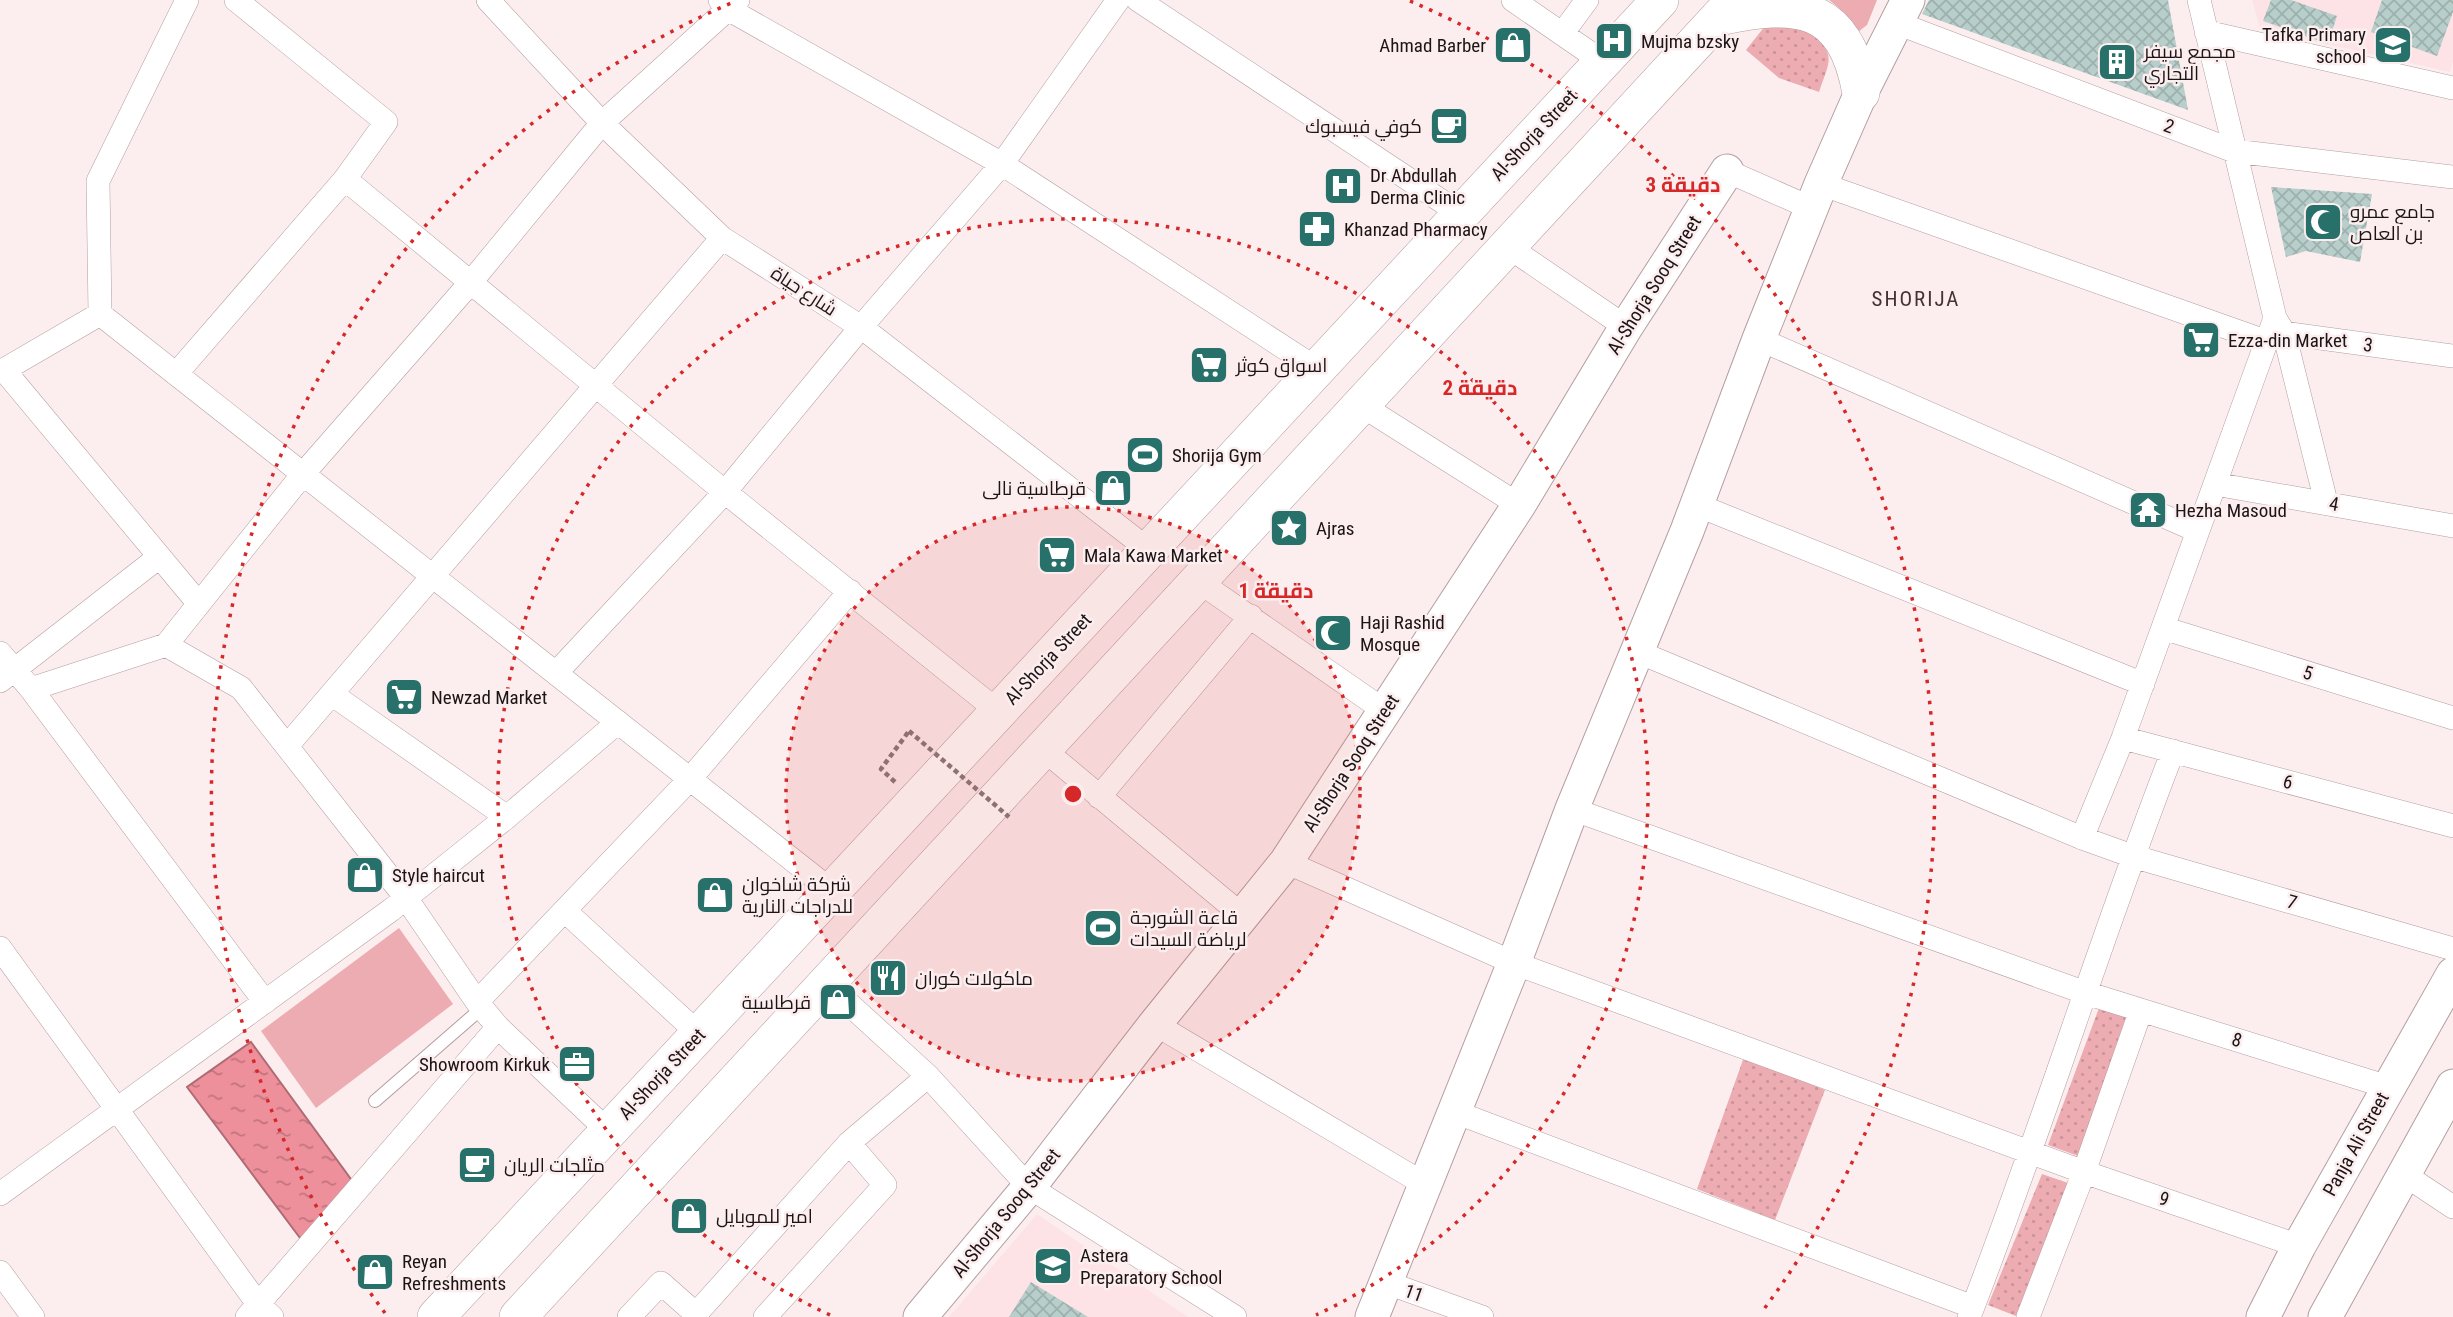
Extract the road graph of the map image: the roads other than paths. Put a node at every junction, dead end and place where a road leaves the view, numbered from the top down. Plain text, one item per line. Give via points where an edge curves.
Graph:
1 (187, 0) edge
2 (236, 0) edge
3 (488, 0) edge
4 (1118, 0) edge
5 (1138, 0) edge
6 (1513, 0) edge
7 (1587, 0) edge
8 (1660, 0) edge
9 (2199, 0) edge
10 (728, 3) edge
11 (1727, 8) edge
12 (1903, 12) edge
13 (2206, 32) junction
14 (1562, 34) junction
15 (1603, 62) junction
16 (2453, 88) edge
17 (1861, 93) junction
18 (602, 123) junction
19 (2234, 150) junction
20 (1002, 164) junction
21 (1727, 171) joint
22 (2453, 177) edge
23 (345, 178) junction
24 (1816, 196) junction
25 (1461, 214) junction
26 (722, 238) junction
27 (1507, 246) junction
28 (471, 282) junction
29 (100, 314) junction
30 (861, 327) junction
31 (1626, 327) junction
32 (2275, 331) junction
33 (1759, 339) junction
34 (2453, 356) edge
35 (1317, 369) junction
36 (2, 371) edge
37 (176, 374) junction
38 (598, 385) junction
39 (1361, 405) junction
40 (303, 474) junction
41 (2215, 484) junction
42 (725, 492) junction
43 (2326, 502) junction
44 (1520, 505) junction
45 (1697, 505) junction
46 (2453, 526) edge
47 (2198, 531) junction
48 (1149, 550) junction
49 (159, 557) junction
50 (432, 576) junction
51 (1198, 581) junction
52 (850, 591) junction
53 (199, 604) junction
54 (1251, 616) junction
55 (2163, 628) junction
56 (166, 646) junction
57 (1636, 650) junction
58 (5, 668) edge
59 (556, 673) junction
60 (2143, 684) junction
61 (31, 689) junction
62 (333, 695) junction
63 (1385, 711) junction
64 (999, 712) junction
65 (2453, 718) edge
66 (618, 722) junction
67 (2123, 738) junction
68 (287, 746) junction
69 (1043, 749) junction
70 (2173, 751) junction
71 (690, 779) junction
72 (1100, 797) junction
73 (1572, 809) junction
74 (507, 817) junction
75 (2453, 826) edge
76 (2082, 838) junction
77 (2132, 856) junction
78 (1286, 862) junction
79 (832, 891) junction
80 (405, 898) junction
81 (565, 911) junction
82 (1242, 916) junction
83 (0, 948) edge
84 (2453, 949) edge
85 (1514, 963) junction
86 (2453, 974) edge
87 (826, 984) junction
88 (2086, 993) junction
89 (265, 1002) junction
90 (479, 1005) junction
91 (2141, 1010) junction
92 (1155, 1024) junction
93 (498, 1027) junction
94 (699, 1034) junction
95 (928, 1076) junction
96 (2453, 1086) edge
97 (2388, 1087) junction
98 (375, 1101) dead end
99 (118, 1109) junction
100 (1455, 1112) junction
101 (609, 1132) junction
102 (849, 1143) junction
103 (2029, 1151) junction
104 (2084, 1172) junction
105 (2405, 1175) junction
106 (1426, 1185) junction
107 (1029, 1187) junction
108 (0, 1194) edge
109 (2453, 1207) edge
110 (2299, 1246) junction
111 (0, 1272) edge
112 (1385, 1282) junction
113 (1971, 1312) edge
114 (259, 1313) edge
115 (698, 1315) edge
116 (33, 1317) edge
117 (436, 1317) edge
118 (518, 1317) edge
119 (629, 1317) edge
120 (765, 1317) edge
121 (920, 1317) edge
122 (1235, 1317) edge
123 (1372, 1317) edge
124 (1482, 1317) edge
125 (2028, 1317) edge
126 (2263, 1317) edge
127 (2325, 1317) edge

1 - 29 street via 98,181
2 - 23 street via 386,122
3 - 18 street, شارع حياة
4 - 20 street
5 - 25 street
6 - 14 street
7 - 14 street
8 - 15 main road, Al-Shorja Street
9 - 13 street
10 - 18 street
10 - 20 street
11 - 17 main road via 1783,8 1813,14 1847,45
11 - 27 main road
12 - 17 street
12 - 19 street, 2
13 - 16 street
13 - 19 street
14 - 15 street
15 - 25 main road, Al-Shorja Street
17 - 24 street
18 - 26 street, شارع حياة
18 - 28 street
19 - 22 street, 2
19 - 32 street
20 - 30 street
20 - 35 street
21 - 24 street, 3
21 - 31 street, Al-Shorja Sooq Street
23 - 28 street
23 - 37 street
24 - 32 street, 3
24 - 33 street
25 - 27 main road
25 - 35 main road, Al-Shorja Street
26 - 30 street, شارع حياة
26 - 38 street
27 - 31 street
27 - 39 main road
28 - 38 street
28 - 40 street
29 - 36 street
29 - 37 street
30 - 42 street
30 - 48 street, شارع حياة
31 - 44 street, Al-Shorja Sooq Street
32 - 34 street, 3
32 - 41 street
32 - 43 street
33 - 45 street
33 - 47 street
35 - 48 main road, Al-Shorja Street
36 - 49 street
37 - 40 street
38 - 42 street
38 - 50 street
39 - 44 street
39 - 51 main road
40 - 50 street
40 - 53 street
41 - 43 street, 4
41 - 47 street
42 - 52 street
42 - 59 street
43 - 46 street, 4
44 - 63 street, Al-Shorja Sooq Street
45 - 57 street
45 - 60 street
47 - 55 street
48 - 64 main road, Al-Shorja Street
49 - 53 street
49 - 58 street
50 - 59 street
50 - 62 street
51 - 54 street
51 - 69 main road
52 - 64 street
52 - 71 street
53 - 56 street
54 - 63 street
54 - 72 street
55 - 60 street
55 - 65 street, 5
56 - 61 street
56 - 68 street via 241,688
57 - 73 street
57 - 76 street, 7
58 - 61 street
59 - 66 street
60 - 67 street
61 - 89 street
62 - 68 street
62 - 74 street
63 - 78 street, Al-Shorja Sooq Street
64 - 79 main road, Al-Shorja Street
66 - 71 street
66 - 74 street
67 - 70 street, 6
67 - 76 street
68 - 80 street
69 - 72 street
69 - 87 main road
70 - 75 street, 6
70 - 77 street
71 - 79 street
71 - 81 street
72 - 82 street
73 - 85 street
73 - 88 street, 8
74 - 80 street
76 - 77 street, 7
77 - 84 street, 7
77 - 88 street
78 - 82 street, Al-Shorja Sooq Street
78 - 85 street, 9
79 - 94 main road, Al-Shorja Street
80 - 89 street
80 - 90 street
81 - 90 street
81 - 94 street
82 - 92 street, Al-Shorja Sooq Street
83 - 99 street
85 - 100 street
85 - 103 street, 9
86 - 97 street, Panja Ali Street
87 - 95 street
87 - 118 main road
88 - 91 street, 8
88 - 103 street
89 - 99 street
90 - 93 street
90 - 98 lane
91 - 97 street, 8
91 - 104 street
92 - 106 street
92 - 107 street, Al-Shorja Sooq Street
93 - 101 street
93 - 114 street
94 - 101 main road, Al-Shorja Street
95 - 102 street
95 - 107 street
96 - 105 street
97 - 110 street, Panja Ali Street
99 - 108 street
99 - 114 street
100 - 106 street
100 - 113 street
101 - 117 main road, Al-Shorja Street
102 - 115 street
102 - 120 street via 885,1185
103 - 104 street, 9
103 - 113 street
104 - 110 street, 9
104 - 125 street
105 - 109 street
105 - 127 street
106 - 112 street
107 - 121 street, Al-Shorja Sooq Street
107 - 122 street
110 - 126 street, Panja Ali Street
111 - 116 street
112 - 123 street
112 - 124 street, 11
115 - 119 street via 661,1283

